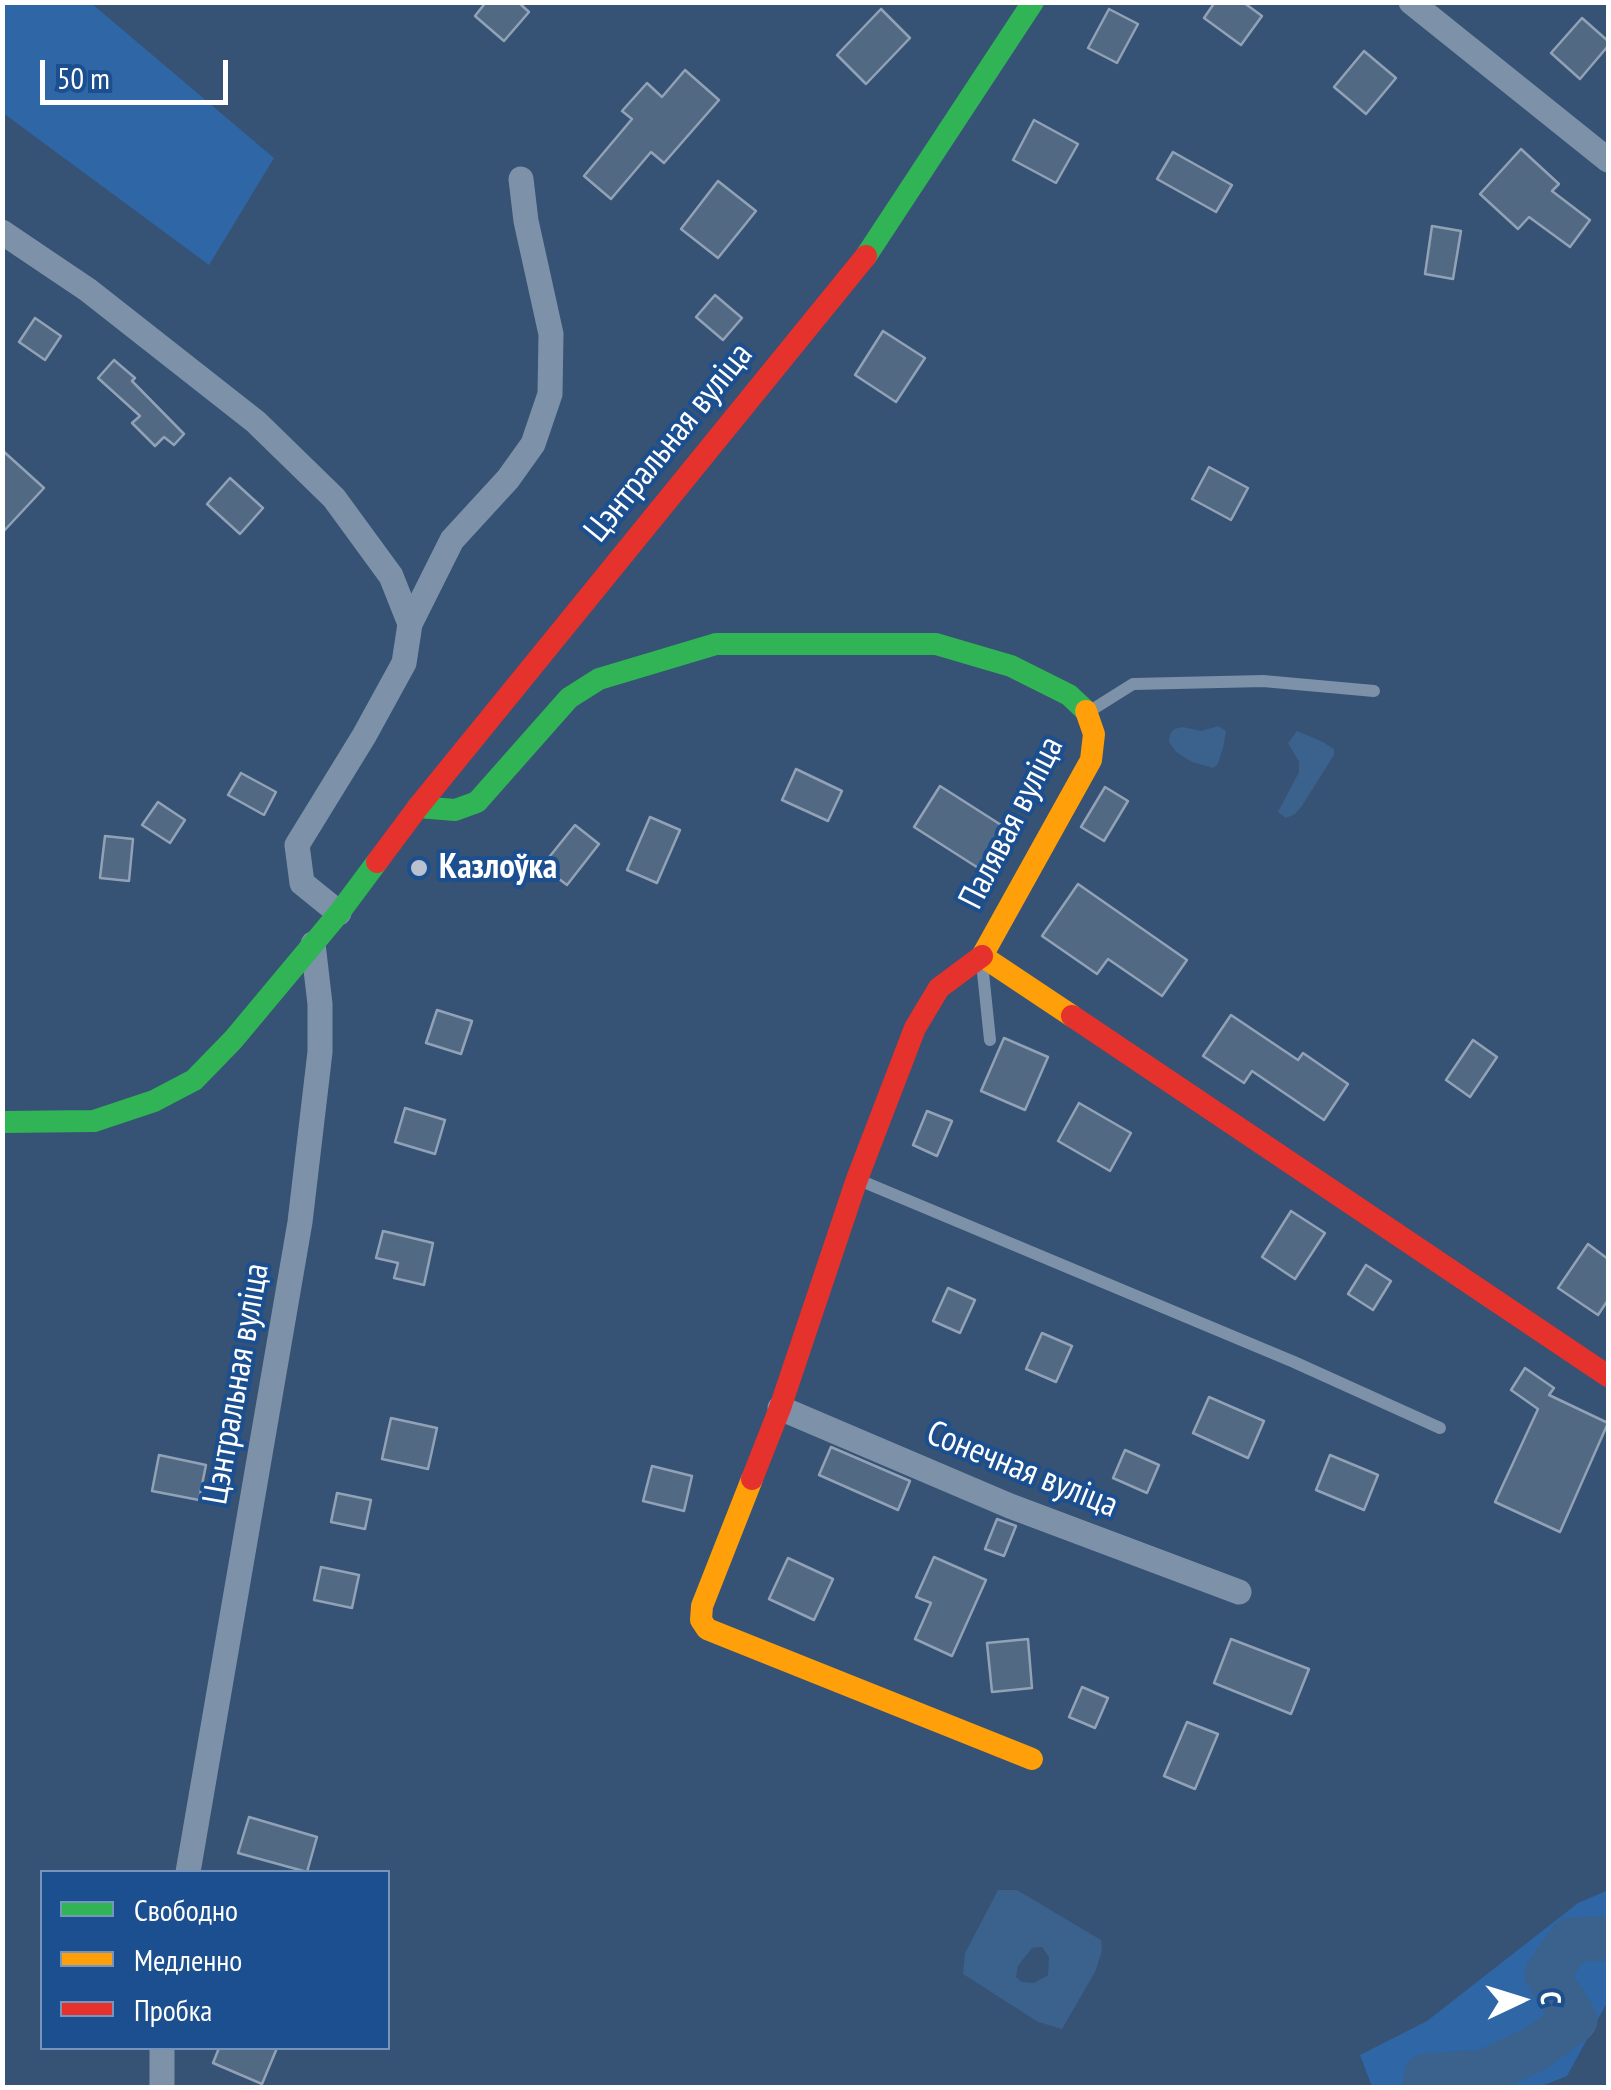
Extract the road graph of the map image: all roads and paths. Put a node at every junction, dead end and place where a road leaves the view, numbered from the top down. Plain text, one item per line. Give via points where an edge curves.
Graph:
1 (1033, 2) edge
2 (1410, 2) edge
3 (1608, 160) edge
4 (520, 179) dead end
5 (2, 232) edge
6 (410, 624) junction
7 (1374, 691) dead end
8 (1088, 713) junction
9 (418, 806) junction
10 (339, 913) junction
11 (313, 944) junction
12 (982, 956) junction
13 (990, 1040) dead end
14 (2, 1122) edge
15 (856, 1179) junction
16 (1608, 1376) edge
17 (780, 1408) junction
18 (1440, 1428) dead end
19 (1239, 1592) dead end
20 (1032, 1759) dead end
21 (188, 1870) edge
22 (162, 2050) edge
23 (162, 2088) edge

1 - 9 street, Цэнтральная вуліца via 873,248
2 - 3 street
4 - 6 street via 551,334 550,394 533,444 452,540
5 - 6 street via 88,290 256,422 334,498 391,576
6 - 10 street via 404,663 297,844 302,883
7 - 8 lane via 1264,681 1134,684
8 - 9 street, Палявая вуліца via 1069,695 1011,666 936,644 716,644 599,678 568,698 476,802 455,810
8 - 12 street, Палявая вуліца via 1091,760
9 - 10 street, Цэнтральная вуліца
10 - 11 street, Цэнтральная вуліца
11 - 14 street via 194,1080 94,1122
11 - 21 street, Цэнтральная вуліца via 320,1052 300,1222
12 - 13 lane
12 - 15 street via 939,988 915,1028
12 - 16 street, Палявая вуліца
15 - 17 street
15 - 18 lane
17 - 19 street, Сонечная вуліца via 1010,1506
17 - 20 street via 702,1606 707,1629
22 - 23 street

